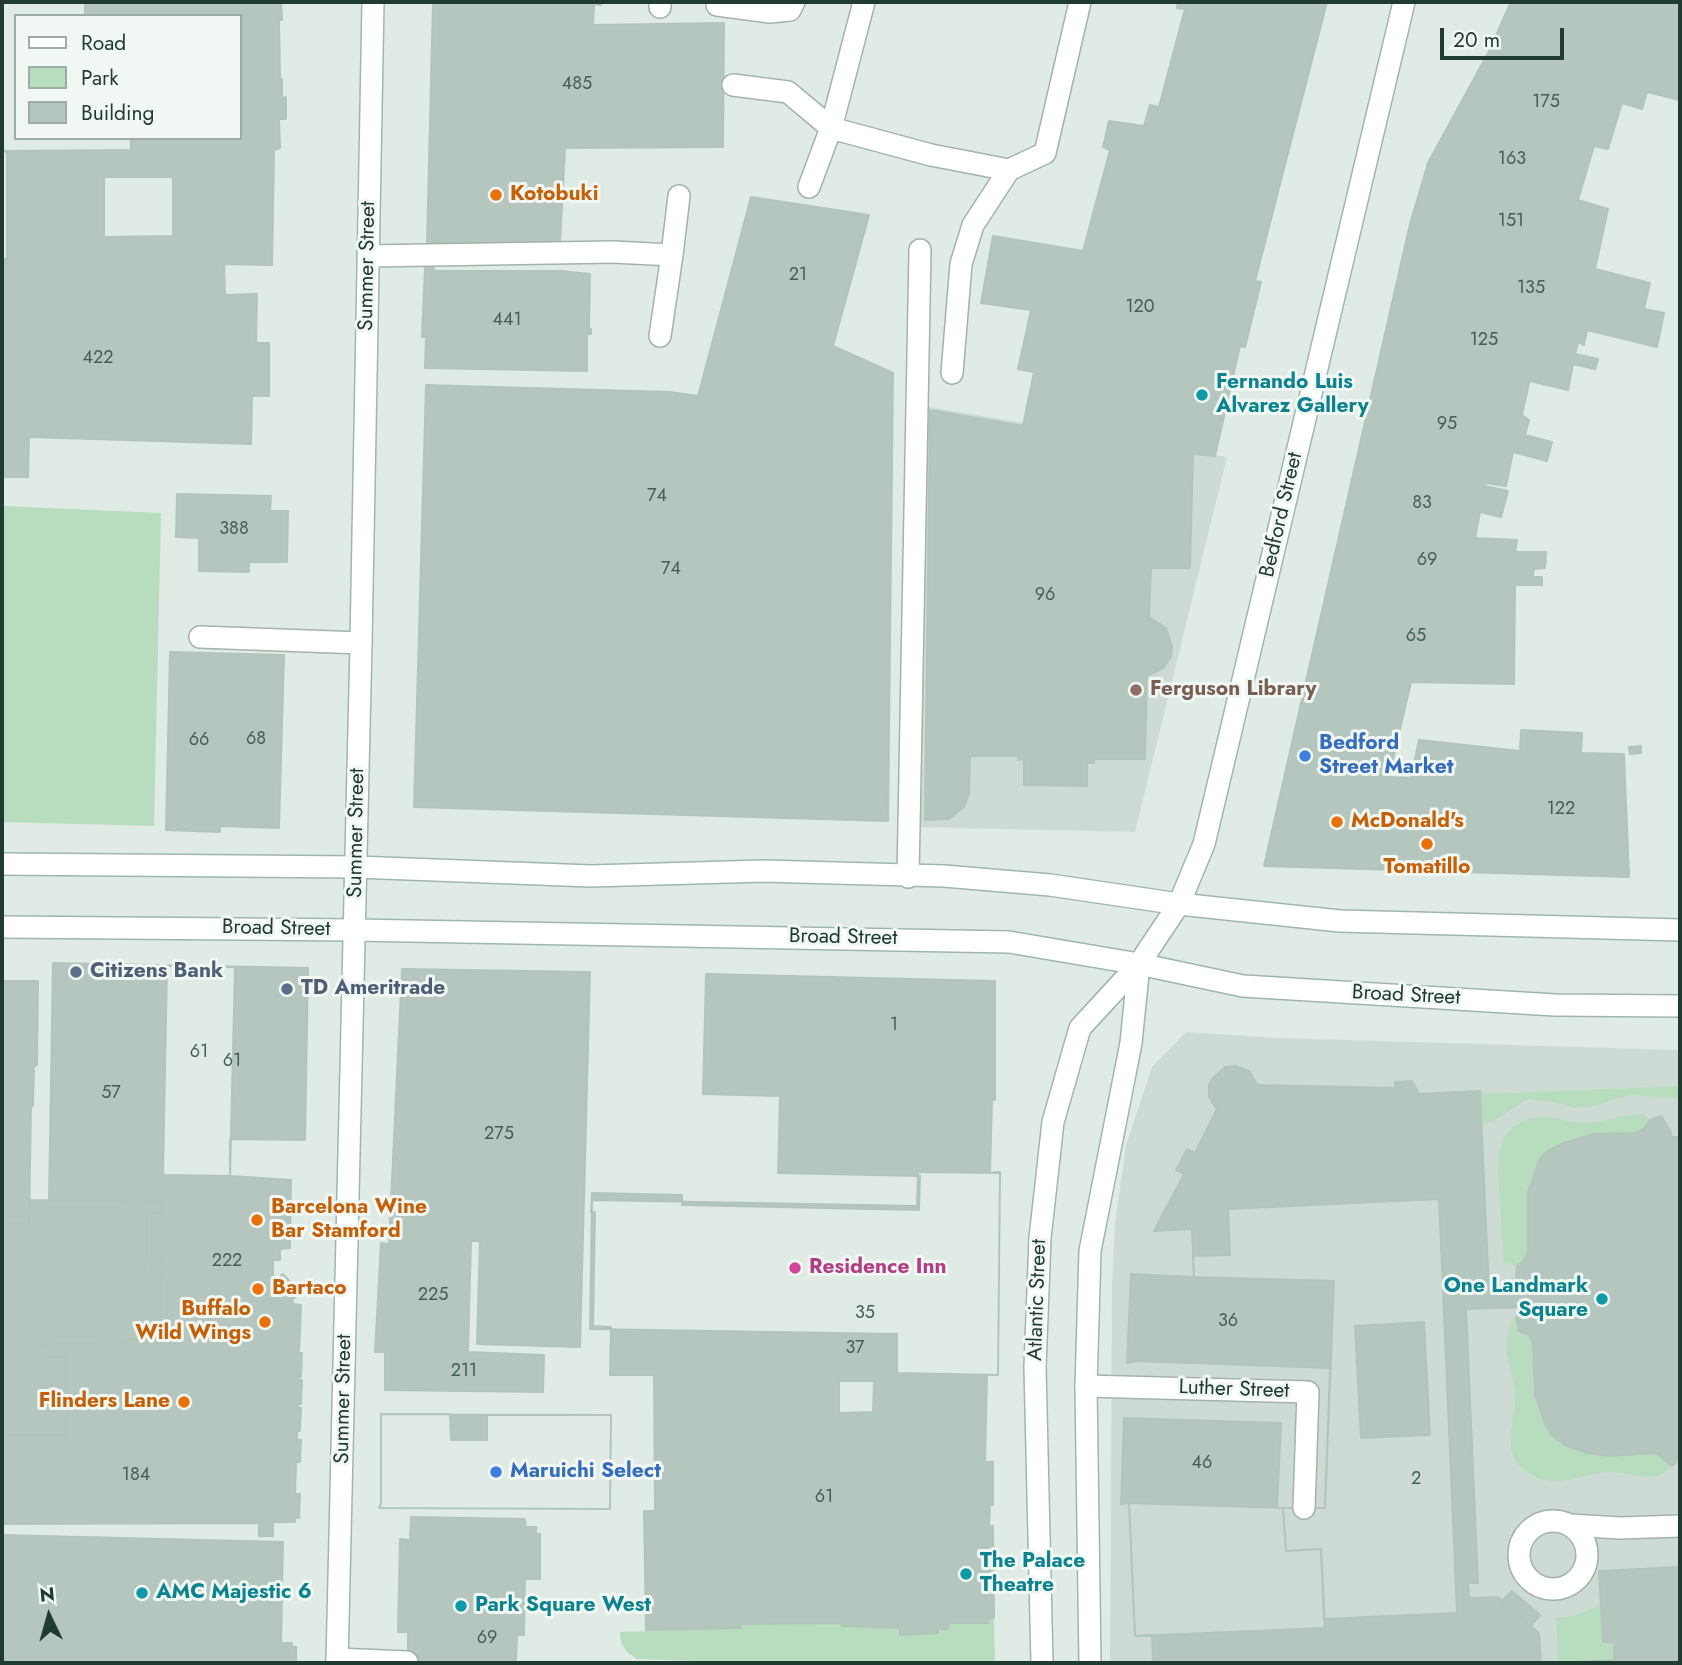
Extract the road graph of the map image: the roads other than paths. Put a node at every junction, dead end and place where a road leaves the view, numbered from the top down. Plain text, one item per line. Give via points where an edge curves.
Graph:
1 (373, 2) edge
2 (794, 2) edge
3 (864, 2) edge
4 (1080, 2) edge
5 (1404, 2) edge
6 (717, 5) dead end
7 (733, 85) dead end
8 (831, 128) junction
9 (1009, 170) junction
10 (809, 187) dead end
11 (679, 196) dead end
12 (920, 250) dead end
13 (672, 255) junction
14 (369, 256) junction
15 (660, 336) dead end
16 (952, 373) dead end
17 (200, 637) dead end
18 (361, 643) junction
19 (2, 864) edge
20 (356, 867) junction
21 (908, 877) junction
22 (1180, 904) junction
23 (2, 927) edge
24 (355, 930) junction
25 (1680, 930) edge
26 (1139, 964) junction
27 (1680, 1006) edge
28 (1086, 1386) junction
29 (1304, 1508) dead end
30 (1569, 1525) dead end
31 (1680, 1526) edge
32 (337, 1661) edge
33 (407, 1662) edge
34 (1042, 1663) edge
35 (1090, 1663) edge

1 - 14 main road, Summer Street
2 - 6 main road via 790,10 770,12
3 - 8 main road
4 - 9 main road via 1045,153
5 - 22 main road, Bedford Street via 1204,844
7 - 8 main road via 788,92
8 - 9 main road
8 - 10 main road
9 - 16 main road via 973,225 961,264
11 - 13 main road
12 - 21 main road
13 - 14 main road
13 - 15 main road
14 - 18 main road, Summer Street
17 - 18 main road
18 - 20 main road, Summer Street
19 - 20 main road
20 - 21 main road via 591,876 763,871
20 - 24 main road, Summer Street
21 - 22 main road via 1051,885
22 - 25 main road via 1340,921
22 - 26 main road, Atlantic Street
23 - 24 main road, Broad Street
24 - 26 main road, Broad Street via 1009,942
24 - 32 main road, Summer Street
26 - 27 main road, Broad Street via 1242,986 1555,1005
26 - 28 main road, Atlantic Street via 1131,1043 1090,1251
26 - 34 main road, Atlantic Street via 1080,1028 1053,1122 1040,1238 1035,1367
28 - 29 main road, Luther Street via 1308,1392
28 - 35 main road, Atlantic Street
30 - 31 main road
32 - 33 main road

